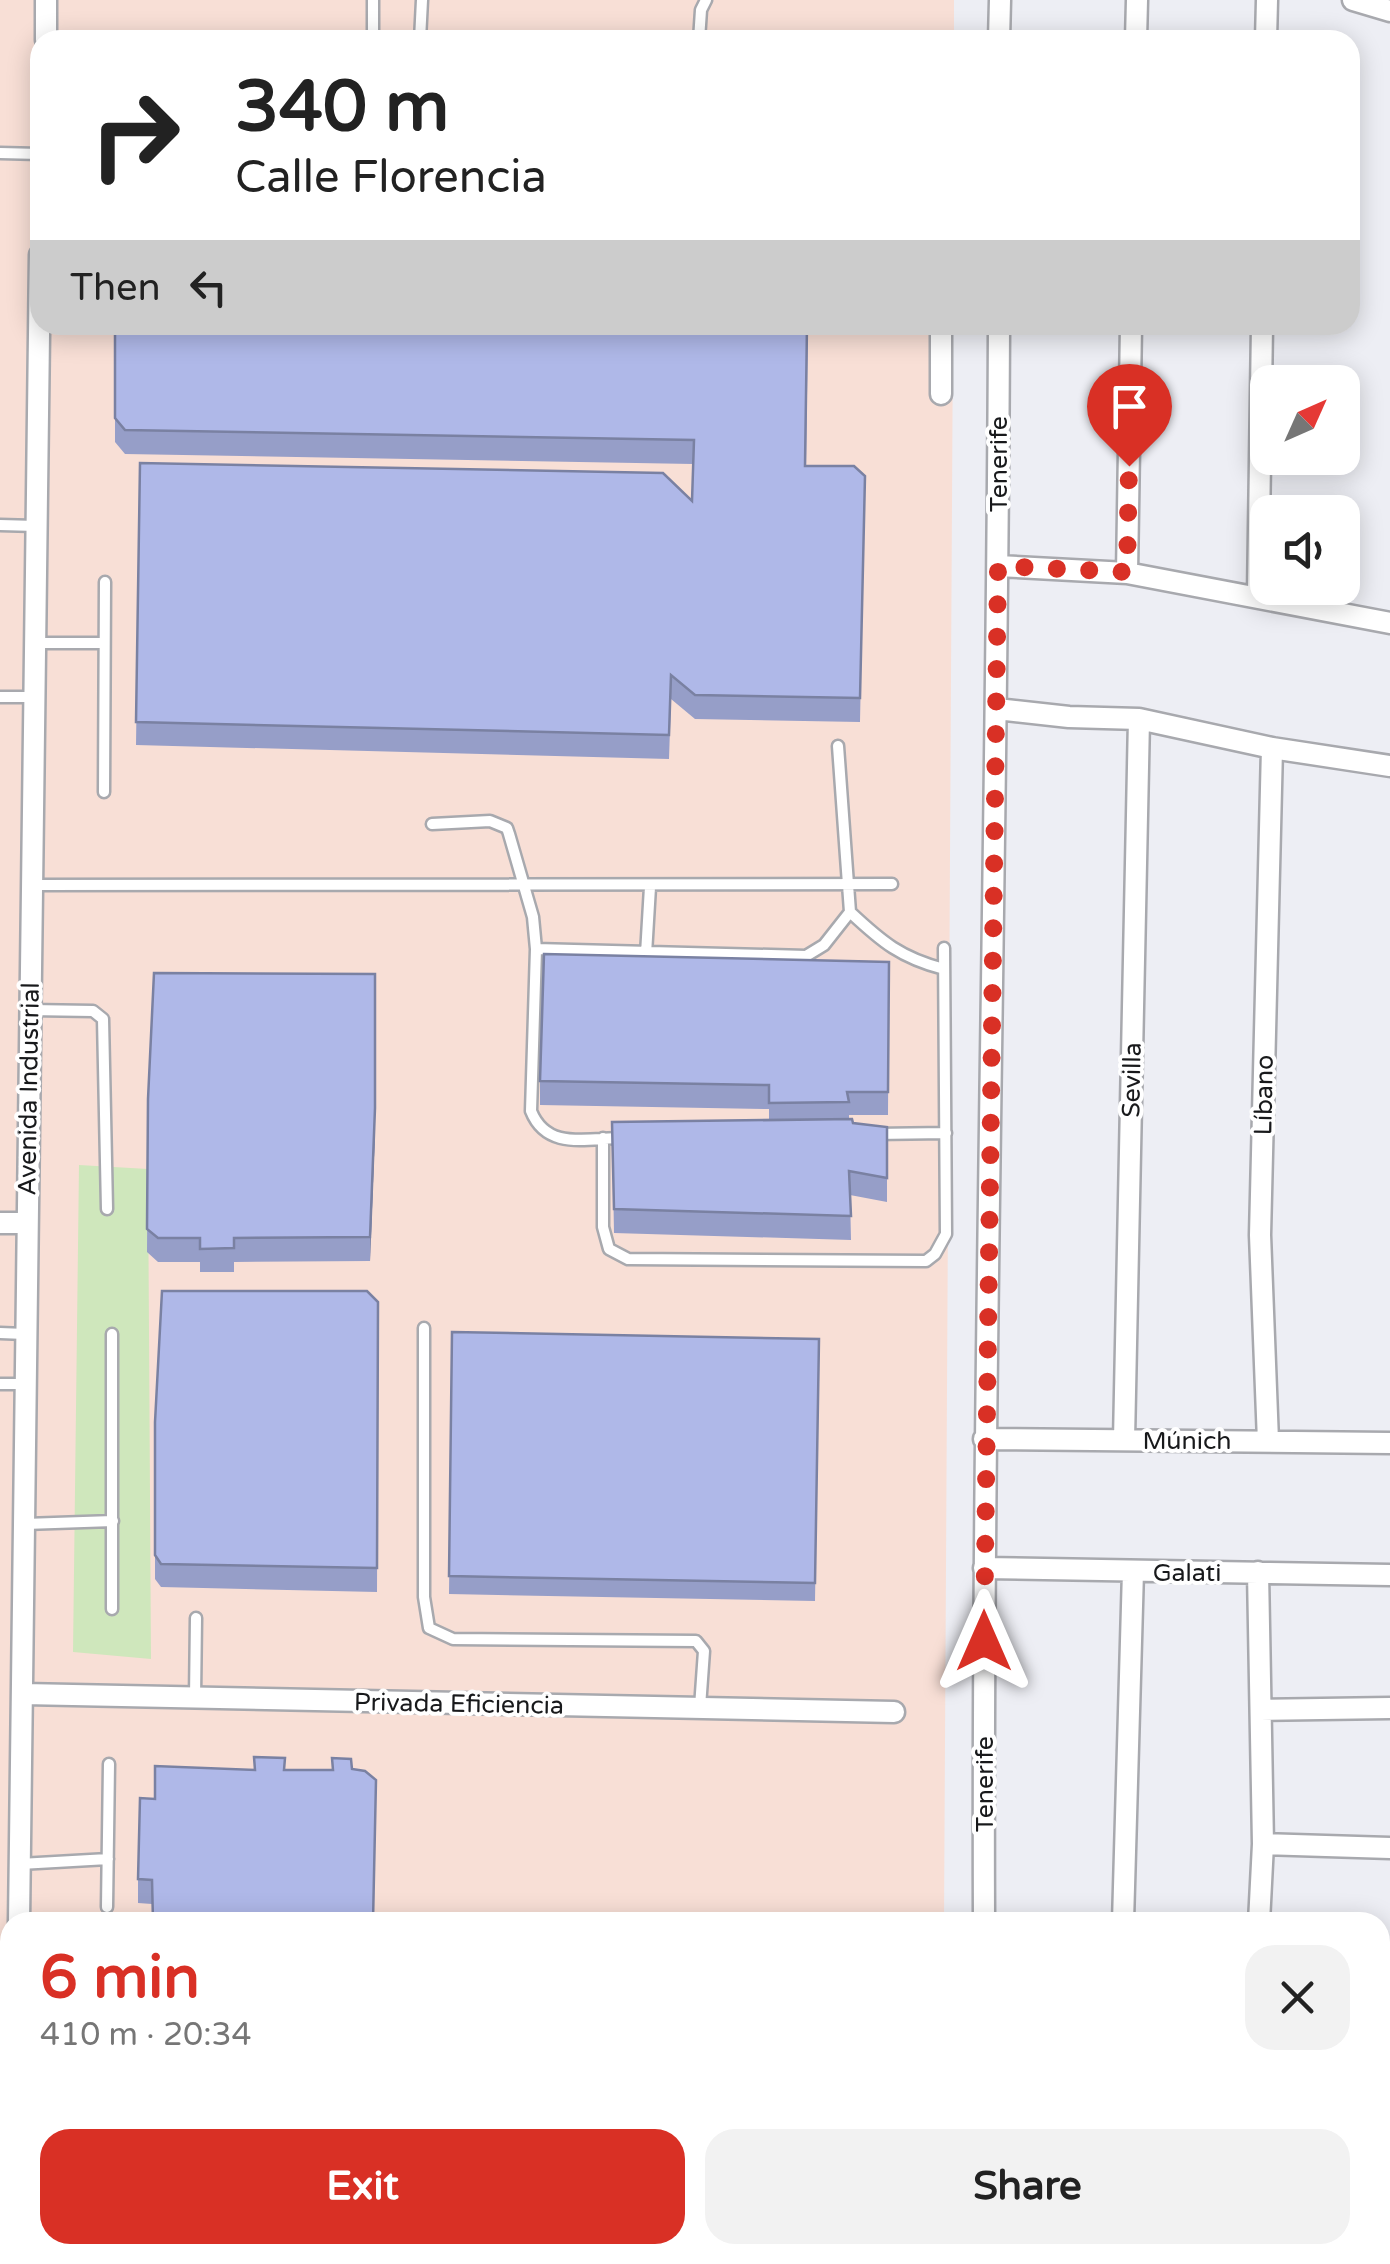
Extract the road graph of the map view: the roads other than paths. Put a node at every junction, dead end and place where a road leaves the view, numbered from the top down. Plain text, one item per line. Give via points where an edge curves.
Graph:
1 (46, 0) edge
2 (374, 0) edge
3 (422, 0) edge
4 (706, 0) edge
5 (1000, 0) edge
6 (1137, 0) edge
7 (1266, 0) edge
8 (1352, 0) edge
9 (1390, 11) edge
10 (46, 30) edge
11 (373, 30) edge
12 (420, 30) edge
13 (699, 30) edge
14 (1000, 30) edge
15 (1136, 30) edge
16 (1266, 30) edge
17 (0, 153) edge
18 (30, 154) edge
19 (39, 335) edge
20 (941, 335) edge
21 (999, 335) edge
22 (1132, 335) edge
23 (1262, 335) edge
24 (940, 394) dead end
25 (1259, 495) edge
26 (0, 525) edge
27 (36, 526) junction
28 (998, 566) junction
29 (1127, 572) junction
30 (105, 582) dead end
31 (1250, 595) edge
32 (1302, 605) edge
33 (1390, 623) edge
34 (34, 643) junction
35 (104, 643) junction
36 (0, 697) edge
37 (34, 697) junction
38 (997, 709) junction
39 (1139, 719) junction
40 (838, 746) dead end
41 (1272, 748) junction
42 (1390, 766) edge
43 (104, 792) dead end
44 (432, 824) dead end
45 (892, 884) dead end
46 (850, 885) junction
47 (31, 886) junction
48 (523, 886) junction
49 (650, 887) junction
50 (850, 912) junction
51 (944, 948) dead end
52 (536, 949) junction
53 (646, 954) junction
54 (944, 970) junction
55 (29, 1010) junction
56 (946, 1133) junction
57 (870, 1134) edge
58 (602, 1138) junction
59 (641, 1138) edge
60 (107, 1209) dead end
61 (0, 1223) edge
62 (26, 1223) junction
63 (424, 1328) dead end
64 (0, 1333) edge
65 (26, 1334) junction
66 (112, 1334) dead end
67 (0, 1384) edge
68 (25, 1384) junction
69 (984, 1439) junction
70 (1124, 1440) junction
71 (1268, 1441) junction
72 (1390, 1443) edge
73 (113, 1521) junction
74 (25, 1524) junction
75 (984, 1568) junction
76 (1132, 1572) junction
77 (1258, 1572) junction
78 (1390, 1575) edge
79 (112, 1610) dead end
80 (196, 1618) dead end
81 (24, 1694) junction
82 (195, 1698) junction
83 (700, 1708) junction
84 (1390, 1708) edge
85 (1261, 1710) junction
86 (894, 1712) dead end
87 (109, 1764) dead end
88 (1264, 1844) junction
89 (1390, 1848) edge
90 (108, 1859) junction
91 (20, 1864) junction
92 (107, 1907) dead end
93 (19, 1912) edge
94 (984, 1912) edge
95 (1122, 1912) edge
96 (1261, 1912) edge

1 - 10 street
2 - 11 lane
3 - 12 lane
4 - 13 lane
5 - 14 street
6 - 15 street
7 - 16 street
8 - 9 street
17 - 18 lane
19 - 27 street, Avenida Industrial
20 - 24 street
21 - 28 street, Tenerife
22 - 29 street
23 - 25 street
26 - 27 lane
27 - 34 street, Avenida Industrial
28 - 29 street
28 - 38 street, Tenerife
29 - 31 street
30 - 35 lane
32 - 33 street
34 - 35 lane
34 - 37 street, Avenida Industrial
35 - 43 lane
36 - 37 lane
37 - 47 street, Avenida Industrial
38 - 39 street
38 - 69 street, Tenerife
39 - 41 street
39 - 70 street, Sevilla
40 - 46 lane
41 - 42 street
41 - 71 street, Líbano via 1260,1235
44 - 48 lane via 490,820 507,828
45 - 46 lane
46 - 49 lane
46 - 50 lane
47 - 48 lane
47 - 55 street, Avenida Industrial
48 - 49 lane
48 - 52 lane
49 - 53 lane
50 - 53 lane via 806,956
50 - 54 lane via 889,948
51 - 54 lane
52 - 53 lane
52 - 58 lane via 537,1126 557,1138
54 - 56 lane
55 - 60 lane via 103,1018
55 - 62 street, Avenida Industrial
56 - 57 lane
56 - 58 lane via 946,1234 926,1260 628,1260 610,1249 603,1227
58 - 59 lane
61 - 62 street
62 - 65 street, Avenida Industrial
63 - 83 lane via 424,1597 430,1628 453,1639 696,1641 704,1651
64 - 65 lane
65 - 68 street, Avenida Industrial
66 - 73 lane
67 - 68 lane
68 - 74 street, Avenida Industrial
69 - 70 street, Múnich
69 - 75 street, Tenerife
70 - 71 street, Múnich
71 - 72 street, Múnich
73 - 74 lane
73 - 79 lane
74 - 81 street, Avenida Industrial
75 - 76 street, Galati
75 - 94 street, Tenerife
76 - 77 street, Galati
76 - 95 street
77 - 78 street, Galati
77 - 85 street
80 - 82 lane
81 - 82 street, Privada Eficiencia
81 - 91 street, Avenida Industrial
82 - 83 street, Privada Eficiencia
83 - 86 street, Privada Eficiencia
84 - 85 street
85 - 88 street
87 - 90 lane
88 - 89 street
88 - 96 street
90 - 91 lane
90 - 92 lane
91 - 93 street, Avenida Industrial

